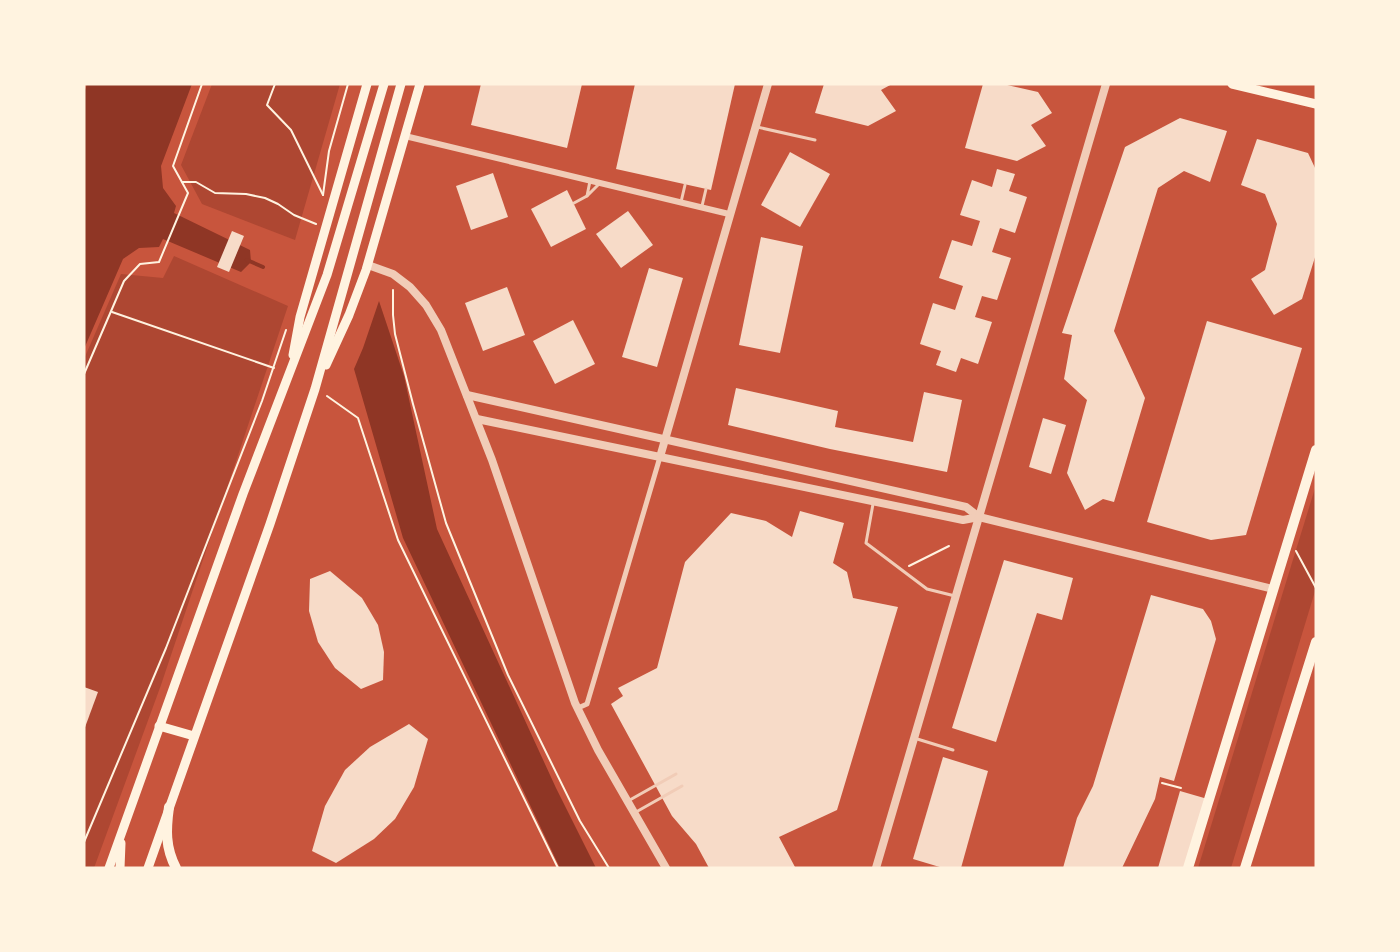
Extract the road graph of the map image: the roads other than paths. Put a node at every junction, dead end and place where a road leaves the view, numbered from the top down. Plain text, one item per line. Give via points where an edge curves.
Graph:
1 (367, 84) edge
2 (384, 84) edge
3 (401, 84) edge
4 (420, 84) edge
5 (768, 84) edge
6 (1106, 84) edge
7 (1232, 84) edge
8 (1316, 104) edge
9 (755, 127) junction
10 (405, 136) junction
11 (815, 140) dead end
12 (590, 181) junction
13 (600, 183) junction
14 (685, 185) dead end
15 (706, 189) dead end
16 (586, 196) junction
17 (681, 202) junction
18 (574, 203) dead end
19 (702, 208) junction
20 (729, 214) junction
21 (368, 265) junction
22 (288, 378) junction
23 (315, 389) junction
24 (467, 395) junction
25 (477, 419) junction
26 (664, 439) junction
27 (1316, 450) edge
28 (660, 457) junction
29 (874, 502) junction
30 (979, 517) junction
31 (1273, 589) junction
32 (955, 596) junction
33 (1315, 645) edge
34 (578, 708) junction
35 (159, 726) junction
36 (194, 736) junction
37 (914, 738) junction
38 (953, 750) dead end
39 (676, 774) dead end
40 (682, 786) dead end
41 (628, 801) junction
42 (169, 807) junction
43 (634, 813) junction
44 (121, 835) junction
45 (1246, 867) edge
46 (109, 868) edge
47 (120, 868) edge
48 (148, 868) edge
49 (176, 868) edge
50 (666, 868) edge
51 (876, 868) edge
52 (1188, 868) edge

1 - 22 main road via 303,307
2 - 22 main road via 327,275
3 - 23 main road
4 - 10 main road
5 - 9 street
6 - 30 street
7 - 8 main road
9 - 11 lane
9 - 20 street
10 - 12 street
10 - 21 main road
12 - 13 street
12 - 16 lane
13 - 16 lane
13 - 17 street
14 - 17 lane
15 - 19 lane
16 - 18 lane
17 - 19 street
19 - 20 street
20 - 26 street
21 - 23 main road
21 - 24 street via 393,273 426,305 441,330
22 - 35 main road
23 - 36 main road
24 - 25 street
24 - 26 street
25 - 28 street
25 - 34 street
26 - 28 street
26 - 30 street via 966,507
27 - 31 main road
28 - 29 street
28 - 34 street via 587,704
29 - 30 street via 963,520
29 - 32 lane via 866,543 927,589
30 - 31 street
30 - 32 street
31 - 52 main road
32 - 37 street
33 - 45 main road
34 - 41 street
35 - 36 main road
35 - 44 main road
36 - 42 main road
37 - 38 lane
37 - 51 street
39 - 41 lane
40 - 43 lane
41 - 43 street
42 - 48 main road
42 - 49 main road via 167,844
43 - 50 street
44 - 46 main road
44 - 47 main road

